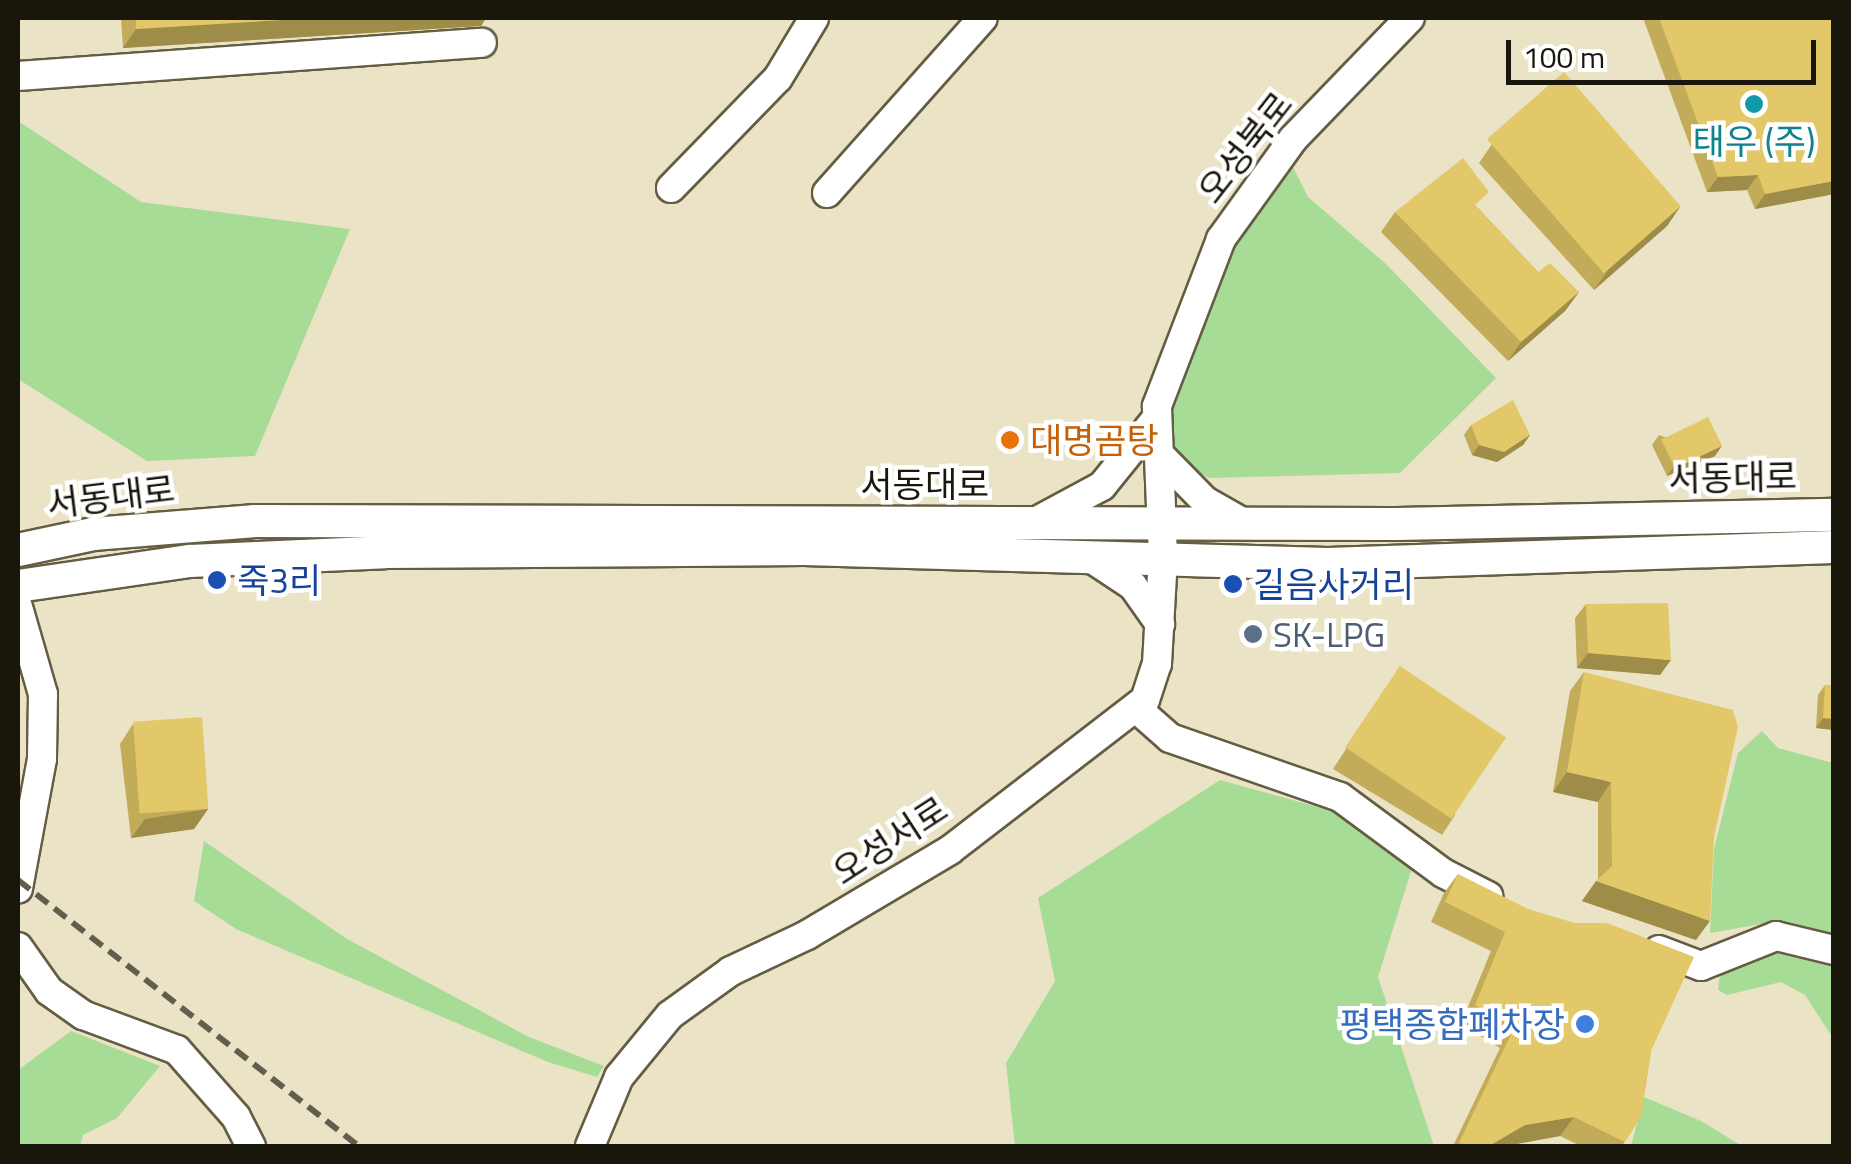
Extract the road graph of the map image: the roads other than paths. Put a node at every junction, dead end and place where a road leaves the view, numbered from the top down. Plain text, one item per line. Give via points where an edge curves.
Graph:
1 (814, 18) edge
2 (983, 18) edge
3 (1410, 18) edge
4 (482, 43) dead end
5 (18, 76) edge
6 (671, 188) dead end
7 (826, 193) dead end
8 (1157, 411) junction
9 (1156, 451) junction
10 (1834, 515) edge
11 (1161, 518) junction
12 (1033, 523) junction
13 (1245, 524) junction
14 (1834, 547) edge
15 (18, 550) edge
16 (1086, 556) junction
17 (1163, 556) junction
18 (18, 586) edge
19 (18, 607) edge
20 (1160, 624) junction
21 (1136, 708) junction
22 (18, 889) edge
23 (1519, 912) edge
24 (1628, 938) edge
25 (18, 946) edge
26 (1834, 950) edge
27 (251, 1146) edge
28 (590, 1146) edge

1 - 6 street via 778,78
2 - 7 street via 881,140
3 - 8 street, 오성북로 via 1246,196 1221,239
4 - 5 street
8 - 9 street, 오성서로
8 - 12 street via 1102,486
9 - 11 street, 오성서로
9 - 13 street via 1205,501
10 - 13 main road, 서동대로
11 - 12 main road, 서동대로
11 - 13 main road, 서동대로
11 - 17 street, 오성서로
12 - 15 main road, 서동대로 via 255,521 93,534
14 - 17 main road, 서동대로 via 1328,564
16 - 17 main road, 서동대로
16 - 18 main road, 서동대로 via 804,548 385,552 190,560
16 - 20 street via 1133,586
17 - 20 street, 오성서로
19 - 22 street via 43,694 42,759
20 - 21 street, 오성서로 via 1153,685
21 - 23 street via 1170,738 1340,797 1443,872
21 - 28 street, 오성서로 via 950,850 807,935 731,971 670,1015 618,1078
24 - 26 street via 1701,966 1776,936
25 - 27 street via 50,991 83,1015 177,1050 236,1116

